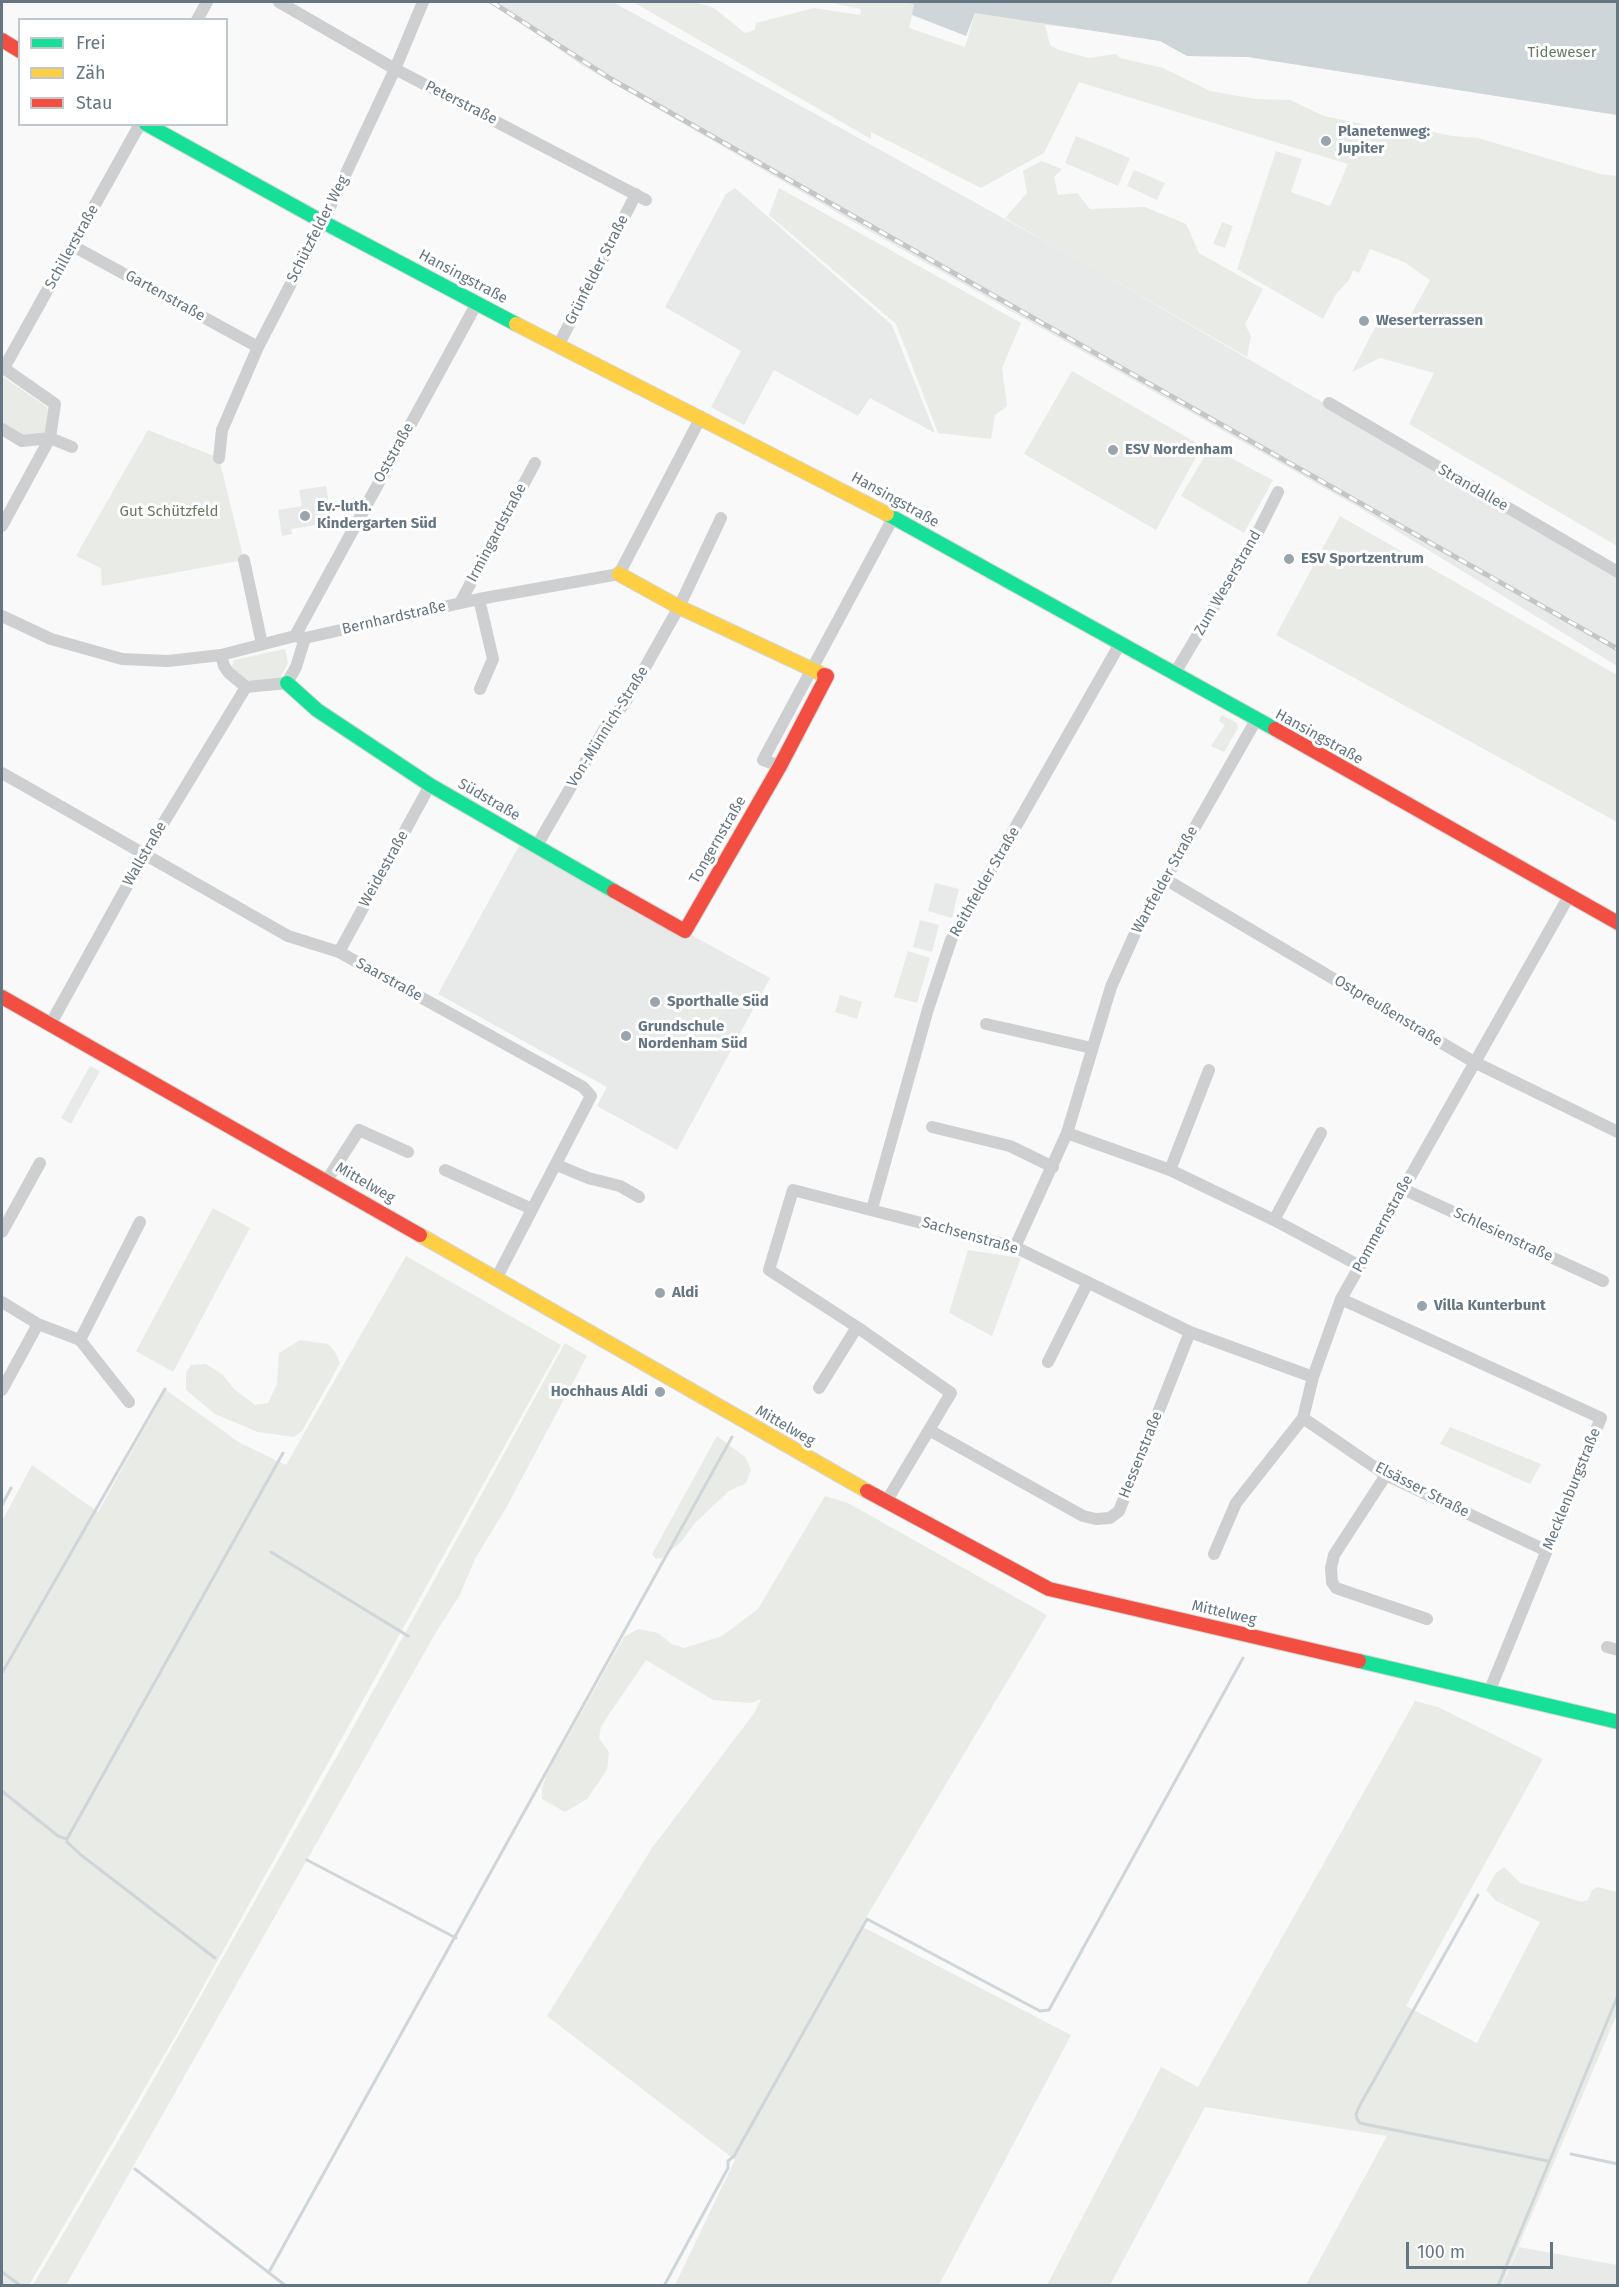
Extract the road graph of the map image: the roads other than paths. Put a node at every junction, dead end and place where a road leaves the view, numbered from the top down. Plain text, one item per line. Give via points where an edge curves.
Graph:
1 (207, 2) edge
2 (279, 2) edge
3 (423, 2) edge
4 (198, 18) edge
5 (2, 40) edge
6 (18, 50) edge
7 (395, 69) junction
8 (139, 126) edge
9 (150, 126) edge
10 (641, 197) joint
11 (323, 222) junction
12 (73, 246) junction
13 (477, 303) junction
14 (558, 346) junction
15 (258, 347) junction
16 (3, 368) edge
17 (1329, 403) dead end
18 (701, 417) junction
19 (2, 429) edge
20 (50, 438) junction
21 (72, 447) dead end
22 (219, 458) dead end
23 (535, 463) dead end
24 (1278, 492) dead end
25 (721, 518) dead end
26 (893, 518) junction
27 (2, 526) edge
28 (244, 560) dead end
29 (1617, 572) edge
30 (619, 574) junction
31 (478, 599) junction
32 (460, 603) junction
33 (679, 607) junction
34 (2, 616) edge
35 (300, 637) junction
36 (1121, 642) junction
37 (262, 644) junction
38 (221, 655) junction
39 (811, 670) junction
40 (1175, 673) junction
41 (287, 683) junction
42 (246, 687) junction
43 (480, 689) dead end
44 (1256, 720) junction
45 (2, 773) edge
46 (430, 785) junction
47 (536, 847) junction
48 (144, 855) junction
49 (1166, 879) junction
50 (1569, 896) junction
51 (1617, 923) edge
52 (685, 931) joint
53 (339, 952) junction
54 (2, 997) edge
55 (986, 1024) dead end
56 (50, 1025) junction
57 (1092, 1048) junction
58 (1474, 1062) junction
59 (1209, 1070) dead end
60 (932, 1127) dead end
61 (1617, 1132) edge
62 (1067, 1133) junction
63 (1321, 1133) dead end
64 (408, 1152) dead end
65 (40, 1162) dead end
66 (557, 1165) junction
67 (1053, 1167) junction
68 (445, 1170) dead end
69 (1170, 1170) junction
70 (327, 1180) junction
71 (1403, 1189) junction
72 (639, 1197) dead end
73 (532, 1209) junction
74 (872, 1209) junction
75 (1274, 1220) junction
76 (140, 1222) dead end
77 (2, 1232) edge
78 (1015, 1247) junction
79 (1360, 1266) junction
80 (496, 1279) junction
81 (1603, 1281) dead end
82 (1088, 1282) junction
83 (1341, 1299) junction
84 (2, 1302) edge
85 (38, 1324) junction
86 (857, 1327) junction
87 (1190, 1332) junction
88 (80, 1340) junction
89 (1048, 1362) dead end
90 (1313, 1377) junction
91 (819, 1388) dead end
92 (2, 1390) edge
93 (129, 1402) dead end
94 (1303, 1418) junction
95 (929, 1430) junction
96 (1386, 1475) junction
97 (886, 1502) junction
98 (1547, 1551) junction
99 (1214, 1554) dead end
100 (1428, 1619) dead end
101 (1489, 1692) junction
102 (1617, 1722) edge

1 - 4 street
2 - 7 street, Peterstraße
3 - 7 street, Schützfelder Weg
5 - 6 street
7 - 10 street, Peterstraße
7 - 11 street, Schützfelder Weg
8 - 12 street, Schillerstraße
9 - 11 street, Hansingstraße
10 - 14 street, Grünfelder Straße
11 - 13 street, Hansingstraße
11 - 15 street, Schützfelder Weg
12 - 15 street, Gartenstraße
12 - 16 street, Schillerstraße
13 - 14 street, Hansingstraße
13 - 35 street, Oststraße
14 - 18 street, Hansingstraße
15 - 22 street, Schützfelder Weg via 222,430
16 - 20 street via 55,404
17 - 29 street, Strandallee
18 - 26 street, Hansingstraße
18 - 30 street
19 - 20 street via 22,441
20 - 21 street
20 - 27 street
23 - 32 street, Irmingardstraße
24 - 40 street, Zum Weserstrand
25 - 33 street, Von-Münnich-Straße
26 - 36 street, Hansingstraße
26 - 39 street
28 - 37 street
30 - 31 street, Bernhardstraße
30 - 33 street
31 - 32 street, Bernhardstraße
31 - 43 street via 493,659
32 - 35 street, Bernhardstraße
33 - 39 street
33 - 47 street, Von-Münnich-Straße
34 - 38 street, Bernhardstraße via 51,639 122,659 168,661
35 - 37 street, Bernhardstraße
35 - 41 street, Oststraße via 296,667
36 - 40 street, Hansingstraße
36 - 74 street, Reithfelder Straße via 951,940
37 - 38 street, Bernhardstraße
38 - 42 street via 229,673
39 - 52 street, Tongernstraße via 827,676
40 - 44 street, Hansingstraße
41 - 42 street
41 - 46 street, Südstraße via 317,710
42 - 48 street, Wallstraße
44 - 49 street, Wartfelder Straße
44 - 50 street, Hansingstraße
45 - 48 street, Saarstraße
46 - 47 street, Südstraße
46 - 53 street, Weidestraße
47 - 52 street, Südstraße
48 - 53 street, Saarstraße via 288,936
48 - 56 street, Wallstraße
49 - 57 street, Wartfelder Straße via 1110,987
49 - 58 street, Ostpreußenstraße
50 - 51 street, Hansingstraße
50 - 58 street, Pommernstraße
53 - 66 street, Saarstraße via 583,1087 591,1096
54 - 56 street, Mittelweg
55 - 57 street
56 - 70 street, Mittelweg
57 - 62 street, Wartfelder Straße
58 - 61 street, Ostpreußenstraße
58 - 71 street, Pommernstraße
59 - 69 street
60 - 67 street via 1010,1146
62 - 67 street, Wartfelder Straße
62 - 69 street
63 - 75 street
64 - 70 street via 359,1130
65 - 77 street
66 - 72 street via 620,1186
66 - 73 street, Saarstraße
67 - 78 street, Wartfelder Straße
68 - 73 street
69 - 75 street
70 - 80 street, Mittelweg
71 - 79 street, Pommernstraße
71 - 81 street, Schlesienstraße
73 - 80 street, Saarstraße
74 - 78 street, Sachsenstraße
74 - 86 street, Sachsenstraße via 793,1190 769,1270
75 - 79 street
76 - 88 street
78 - 82 street, Sachsenstraße
79 - 83 street, Pommernstraße
80 - 97 street, Mittelweg
82 - 87 street, Sachsenstraße
82 - 89 street
83 - 90 street, Pommernstraße
83 - 98 street, Mecklenburgstraße via 1601,1418
84 - 85 street
85 - 88 street
85 - 92 street
86 - 91 street
86 - 95 street, Sachsenstraße via 951,1393
87 - 90 street, Sachsenstraße
87 - 95 street, Hessenstraße via 1119,1511 1110,1518 1083,1516
88 - 93 street
90 - 94 street, Pommernstraße
94 - 96 street, Elsässer Straße
94 - 99 street, Pommernstraße via 1236,1503
95 - 97 street, Sachsenstraße
96 - 98 street, Elsässer Straße
96 - 100 street via 1334,1555 1332,1582 1336,1588
97 - 101 street, Mittelweg via 1049,1589
98 - 101 street, Mecklenburgstraße
101 - 102 street, Mittelweg

